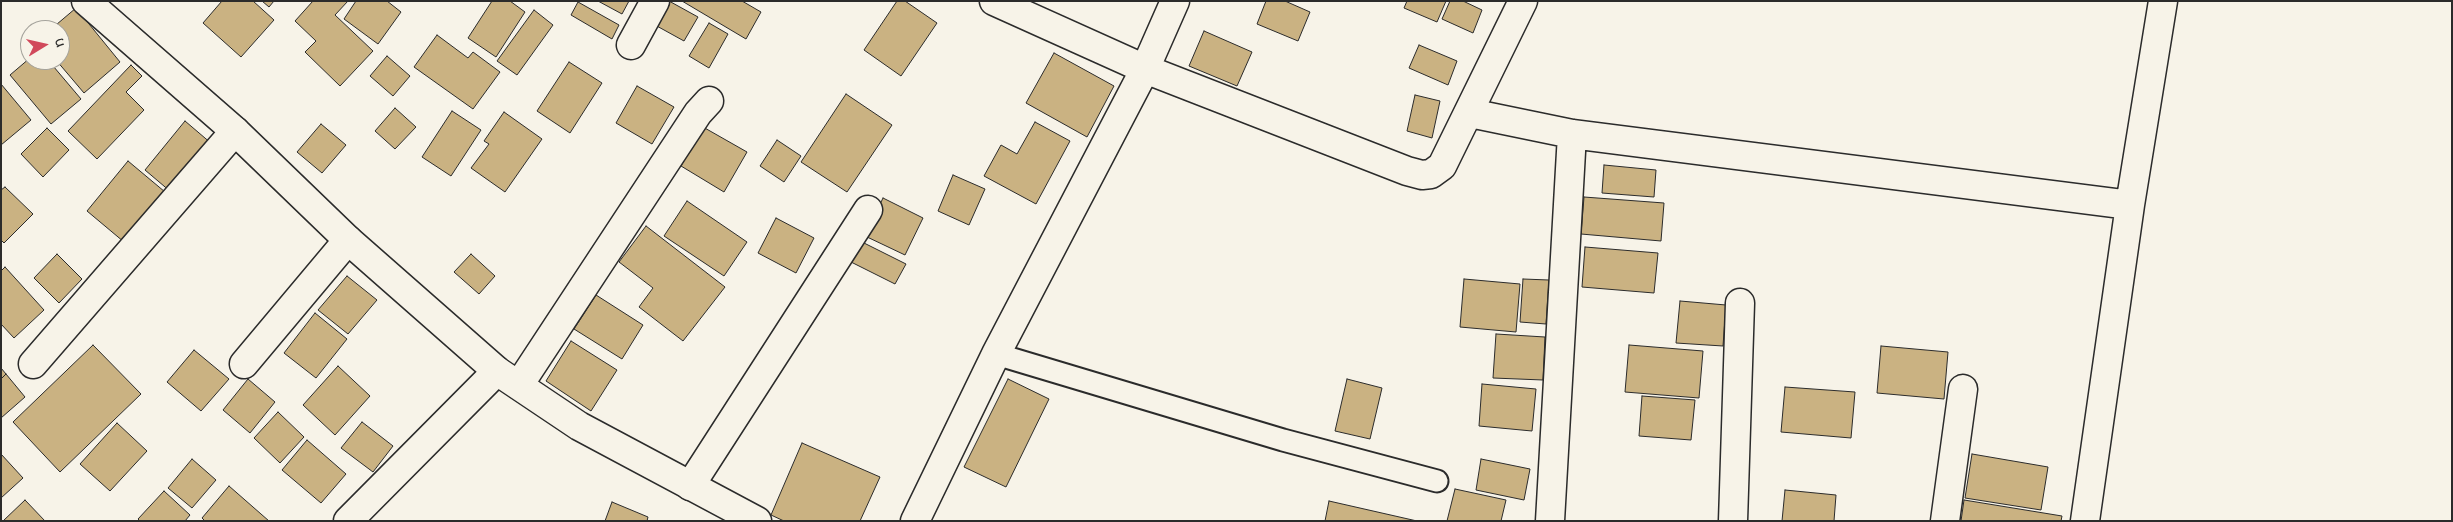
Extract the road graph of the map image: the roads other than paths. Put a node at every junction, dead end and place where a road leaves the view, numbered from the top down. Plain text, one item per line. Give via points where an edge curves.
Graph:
1 (86, 1) edge
2 (655, 1) edge
3 (994, 1) edge
4 (1175, 1) edge
5 (1523, 1) edge
6 (2163, 1) edge
7 (630, 45) dead end
8 (1145, 68) junction
9 (709, 101) dead end
10 (1470, 113) junction
11 (235, 131) junction
12 (1572, 134) junction
13 (2130, 205) junction
14 (868, 210) dead end
15 (348, 240) junction
16 (1740, 304) dead end
17 (996, 354) junction
18 (33, 364) dead end
19 (244, 364) dead end
20 (497, 370) junction
21 (519, 385) junction
22 (1963, 389) dead end
23 (1438, 481) dead end
24 (690, 486) junction
25 (739, 517) edge
26 (348, 521) edge
27 (915, 521) edge
28 (1550, 521) edge
29 (1734, 521) edge
30 (1945, 521) edge
31 (2085, 521) edge

1 - 11 street
2 - 7 street
3 - 8 street
4 - 8 street
5 - 10 street
6 - 13 street
8 - 10 street via 1422,175 1432,174 1442,166
8 - 17 street
9 - 21 street
10 - 12 street
11 - 15 street
11 - 18 street
12 - 13 street
12 - 28 street
13 - 31 street
14 - 24 street
15 - 19 street
15 - 20 street
16 - 29 street
17 - 23 lane via 1284,440
17 - 27 street
20 - 21 street
20 - 26 street
21 - 24 street via 579,426
22 - 30 street
24 - 25 street

